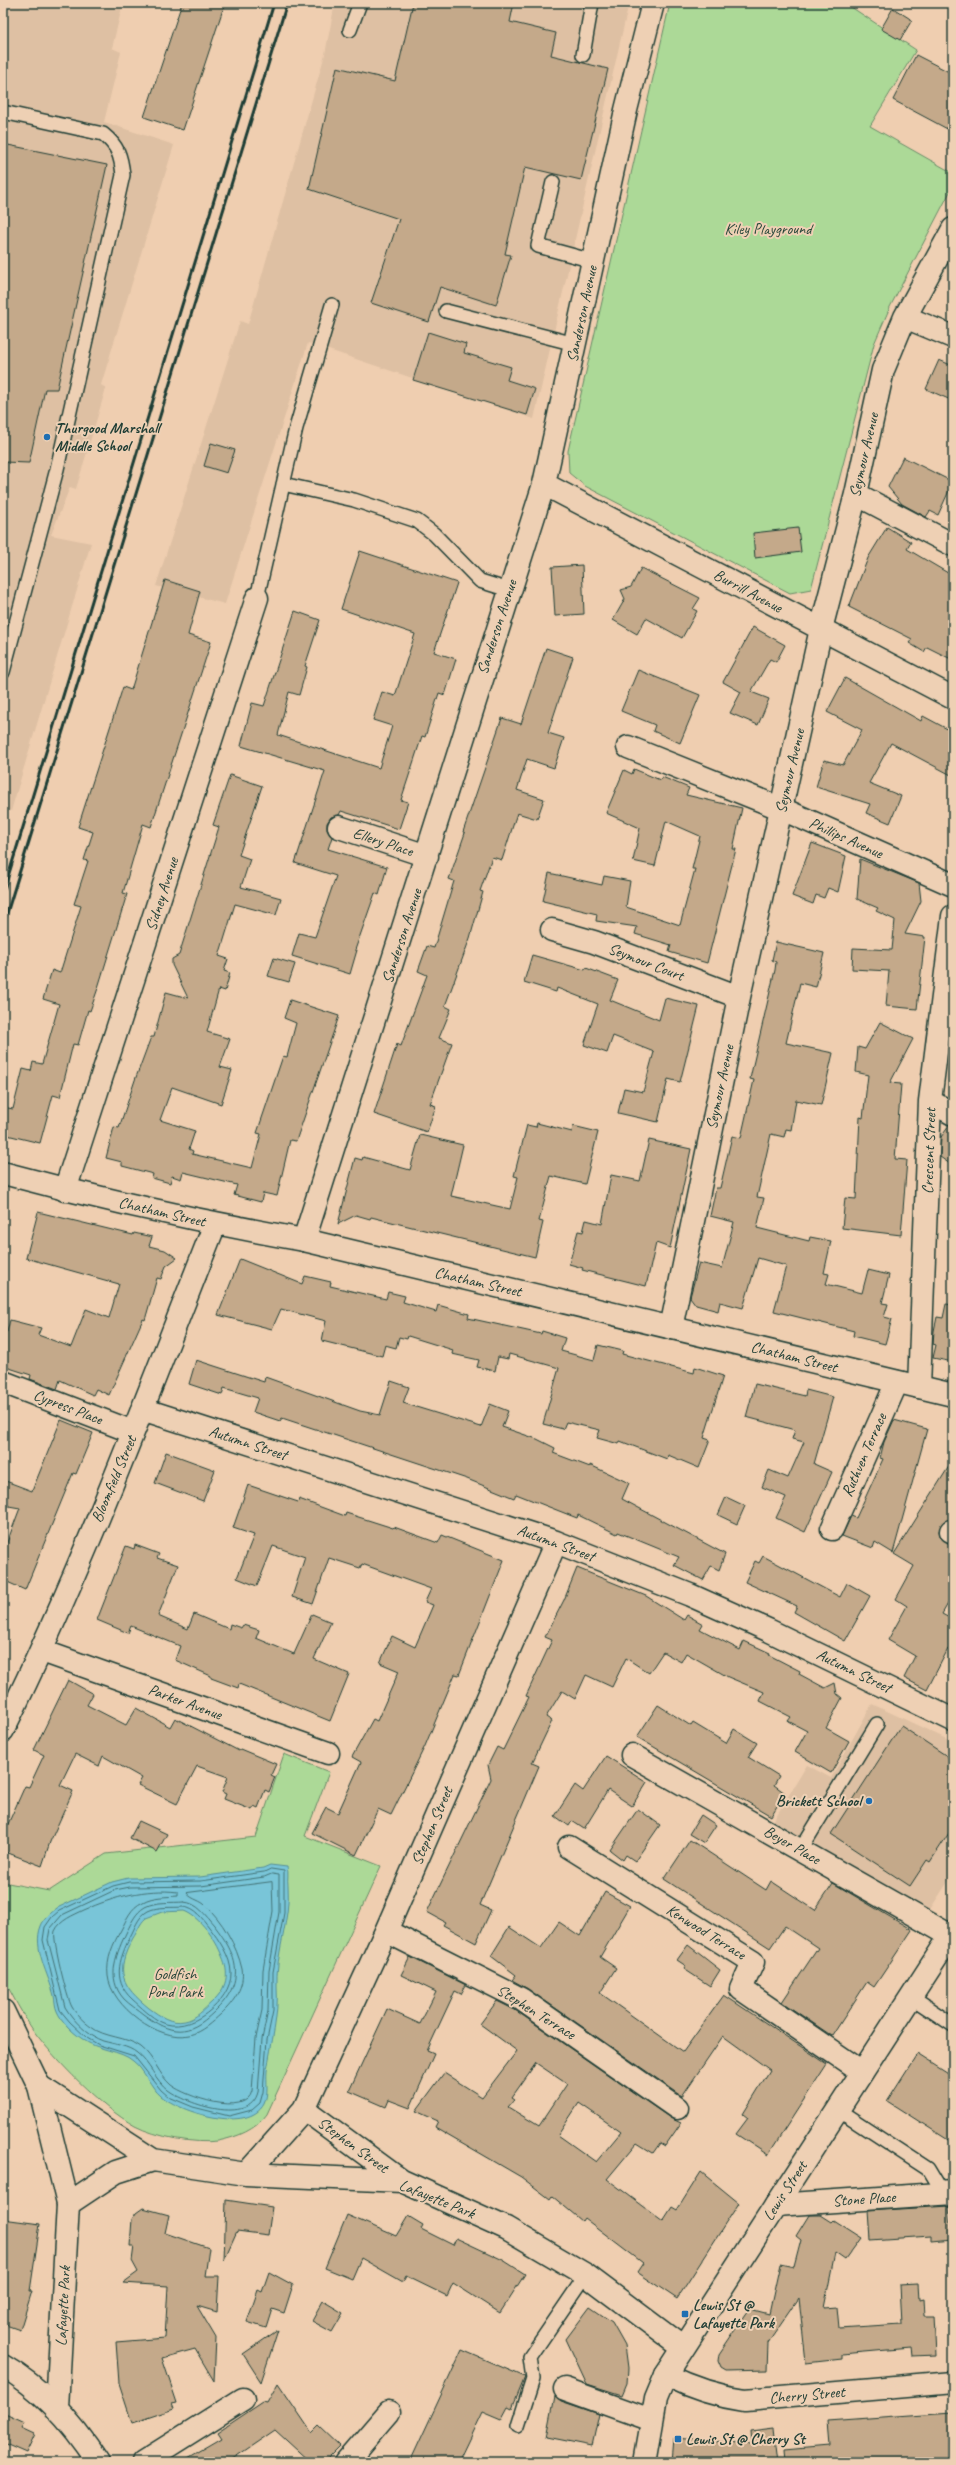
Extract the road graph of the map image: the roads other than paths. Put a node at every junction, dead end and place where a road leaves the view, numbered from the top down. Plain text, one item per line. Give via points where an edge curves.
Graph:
1 (360, 3) edge
2 (592, 3) edge
3 (653, 3) edge
4 (350, 30) dead end
5 (583, 55) dead end
6 (3, 112) edge
7 (554, 182) dead end
8 (953, 229) edge
9 (593, 261) junction
10 (332, 305) dead end
11 (446, 311) dead end
12 (905, 317) junction
13 (953, 336) edge
14 (575, 344) junction
15 (283, 484) junction
16 (544, 484) junction
17 (856, 494) junction
18 (953, 545) edge
19 (509, 590) junction
20 (257, 598) joint
21 (821, 629) junction
22 (3, 672) edge
23 (953, 698) edge
24 (628, 747) dead end
25 (782, 809) junction
26 (339, 827) dead end
27 (427, 856) junction
28 (953, 885) edge
29 (953, 916) edge
30 (552, 930) dead end
31 (738, 997) junction
32 (930, 1101) junction
33 (953, 1114) edge
34 (3, 1173) edge
35 (65, 1190) junction
36 (215, 1224) junction
37 (304, 1240) junction
38 (671, 1328) junction
39 (3, 1382) edge
40 (896, 1382) junction
41 (919, 1387) junction
42 (953, 1395) edge
43 (142, 1409) junction
44 (133, 1432) junction
45 (832, 1528) dead end
46 (556, 1542) junction
47 (42, 1651) junction
48 (953, 1720) edge
49 (877, 1724) dead end
50 (3, 1730) edge
51 (328, 1753) dead end
52 (632, 1755) dead end
53 (569, 1848) dead end
54 (800, 1849) junction
55 (386, 1931) junction
56 (952, 1934) edge
57 (911, 1997) junction
58 (3, 2010) edge
59 (953, 2025) edge
60 (862, 2072) junction
61 (38, 2086) junction
62 (677, 2108) dead end
63 (304, 2109) junction
64 (838, 2110) junction
65 (153, 2160) junction
66 (246, 2174) junction
67 (402, 2181) junction
68 (948, 2193) edge
69 (68, 2204) junction
70 (776, 2205) junction
71 (586, 2276) junction
72 (682, 2347) junction
73 (3, 2366) edge
74 (666, 2375) junction
75 (953, 2382) edge
76 (565, 2389) dead end
77 (243, 2399) dead end
78 (57, 2408) junction
79 (389, 2412) dead end
80 (651, 2420) junction
81 (518, 2426) dead end
82 (98, 2462) edge
83 (143, 2462) edge
84 (346, 2462) edge
85 (644, 2462) edge

1 - 4 lane
2 - 5 lane
3 - 9 street, Sanderson Avenue via 626,110
6 - 22 lane via 102,134 120,153 124,175 44,518
7 - 9 lane via 538,246
8 - 12 street, Seymour Avenue
9 - 14 street, Sanderson Avenue
10 - 15 lane via 296,428
11 - 14 lane
12 - 13 street
12 - 17 street, Seymour Avenue via 883,370
14 - 16 street, Sanderson Avenue
15 - 19 lane via 354,500 417,520 480,581
15 - 20 lane
16 - 19 street, Sanderson Avenue
16 - 21 street, Burrill Avenue
17 - 18 street
17 - 21 street, Seymour Avenue
19 - 27 street, Sanderson Avenue
20 - 35 street, Sidney Avenue
21 - 23 street, Burrill Avenue
21 - 25 street, Seymour Avenue
24 - 25 street, Phillips Avenue
25 - 28 street, Phillips Avenue
25 - 31 street, Seymour Avenue
26 - 27 street, Ellery Place
27 - 37 street, Sanderson Avenue
29 - 32 street, Crescent Street
30 - 31 street, Seymour Court via 594,942
31 - 38 street, Seymour Avenue
32 - 33 street
32 - 41 street, Crescent Street
34 - 35 street, Chatham Street
35 - 36 street, Chatham Street
36 - 37 street, Chatham Street
36 - 43 street, Bloomfield Street
37 - 38 street, Chatham Street
38 - 40 street, Chatham Street
39 - 44 street, Cypress Place
40 - 41 street, Chatham Street
40 - 45 street, Ruthven Terrace
41 - 42 street, Chatham Street
43 - 44 street, Bloomfield Street
43 - 46 street, Autumn Street
44 - 47 street, Bloomfield Street
46 - 48 street, Autumn Street via 690,1595
46 - 55 street, Stephen Street
47 - 50 street, Bloomfield Street
47 - 51 street, Parker Avenue
49 - 54 lane
52 - 54 street, Beyer Place
53 - 60 street, Kenwood Terrace via 753,1962 741,1989
54 - 56 street, Beyer Place
55 - 62 street, Stephen Terrace via 521,1999
55 - 63 street, Stephen Street
56 - 57 street, Lewis Street
57 - 59 lane
57 - 60 street, Lewis Street
58 - 61 street, Lafayette Park
60 - 64 street, Lewis Street
61 - 65 street, Lafayette Park
61 - 69 street, Lafayette Park
63 - 66 street, Stephen Street
63 - 67 street, Stephen Street
64 - 68 lane via 928,2169
64 - 70 street, Lewis Street
65 - 66 street, Lafayette Park
65 - 69 street, Lafayette Park via 116,2172
66 - 67 street, Lafayette Park
67 - 71 street, Lafayette Park via 506,2228
68 - 70 street, Stone Place
69 - 78 street, Lafayette Park
70 - 72 street, Lewis Street
71 - 72 street, Lafayette Park
71 - 81 lane via 530,2357 533,2379
72 - 74 street, Lewis Street
73 - 78 street via 24,2378
74 - 75 street, Cherry Street via 720,2397 745,2400
74 - 80 street, Lewis Street
76 - 80 street
77 - 83 street
78 - 82 street
79 - 84 street
80 - 85 street, Lewis Street

